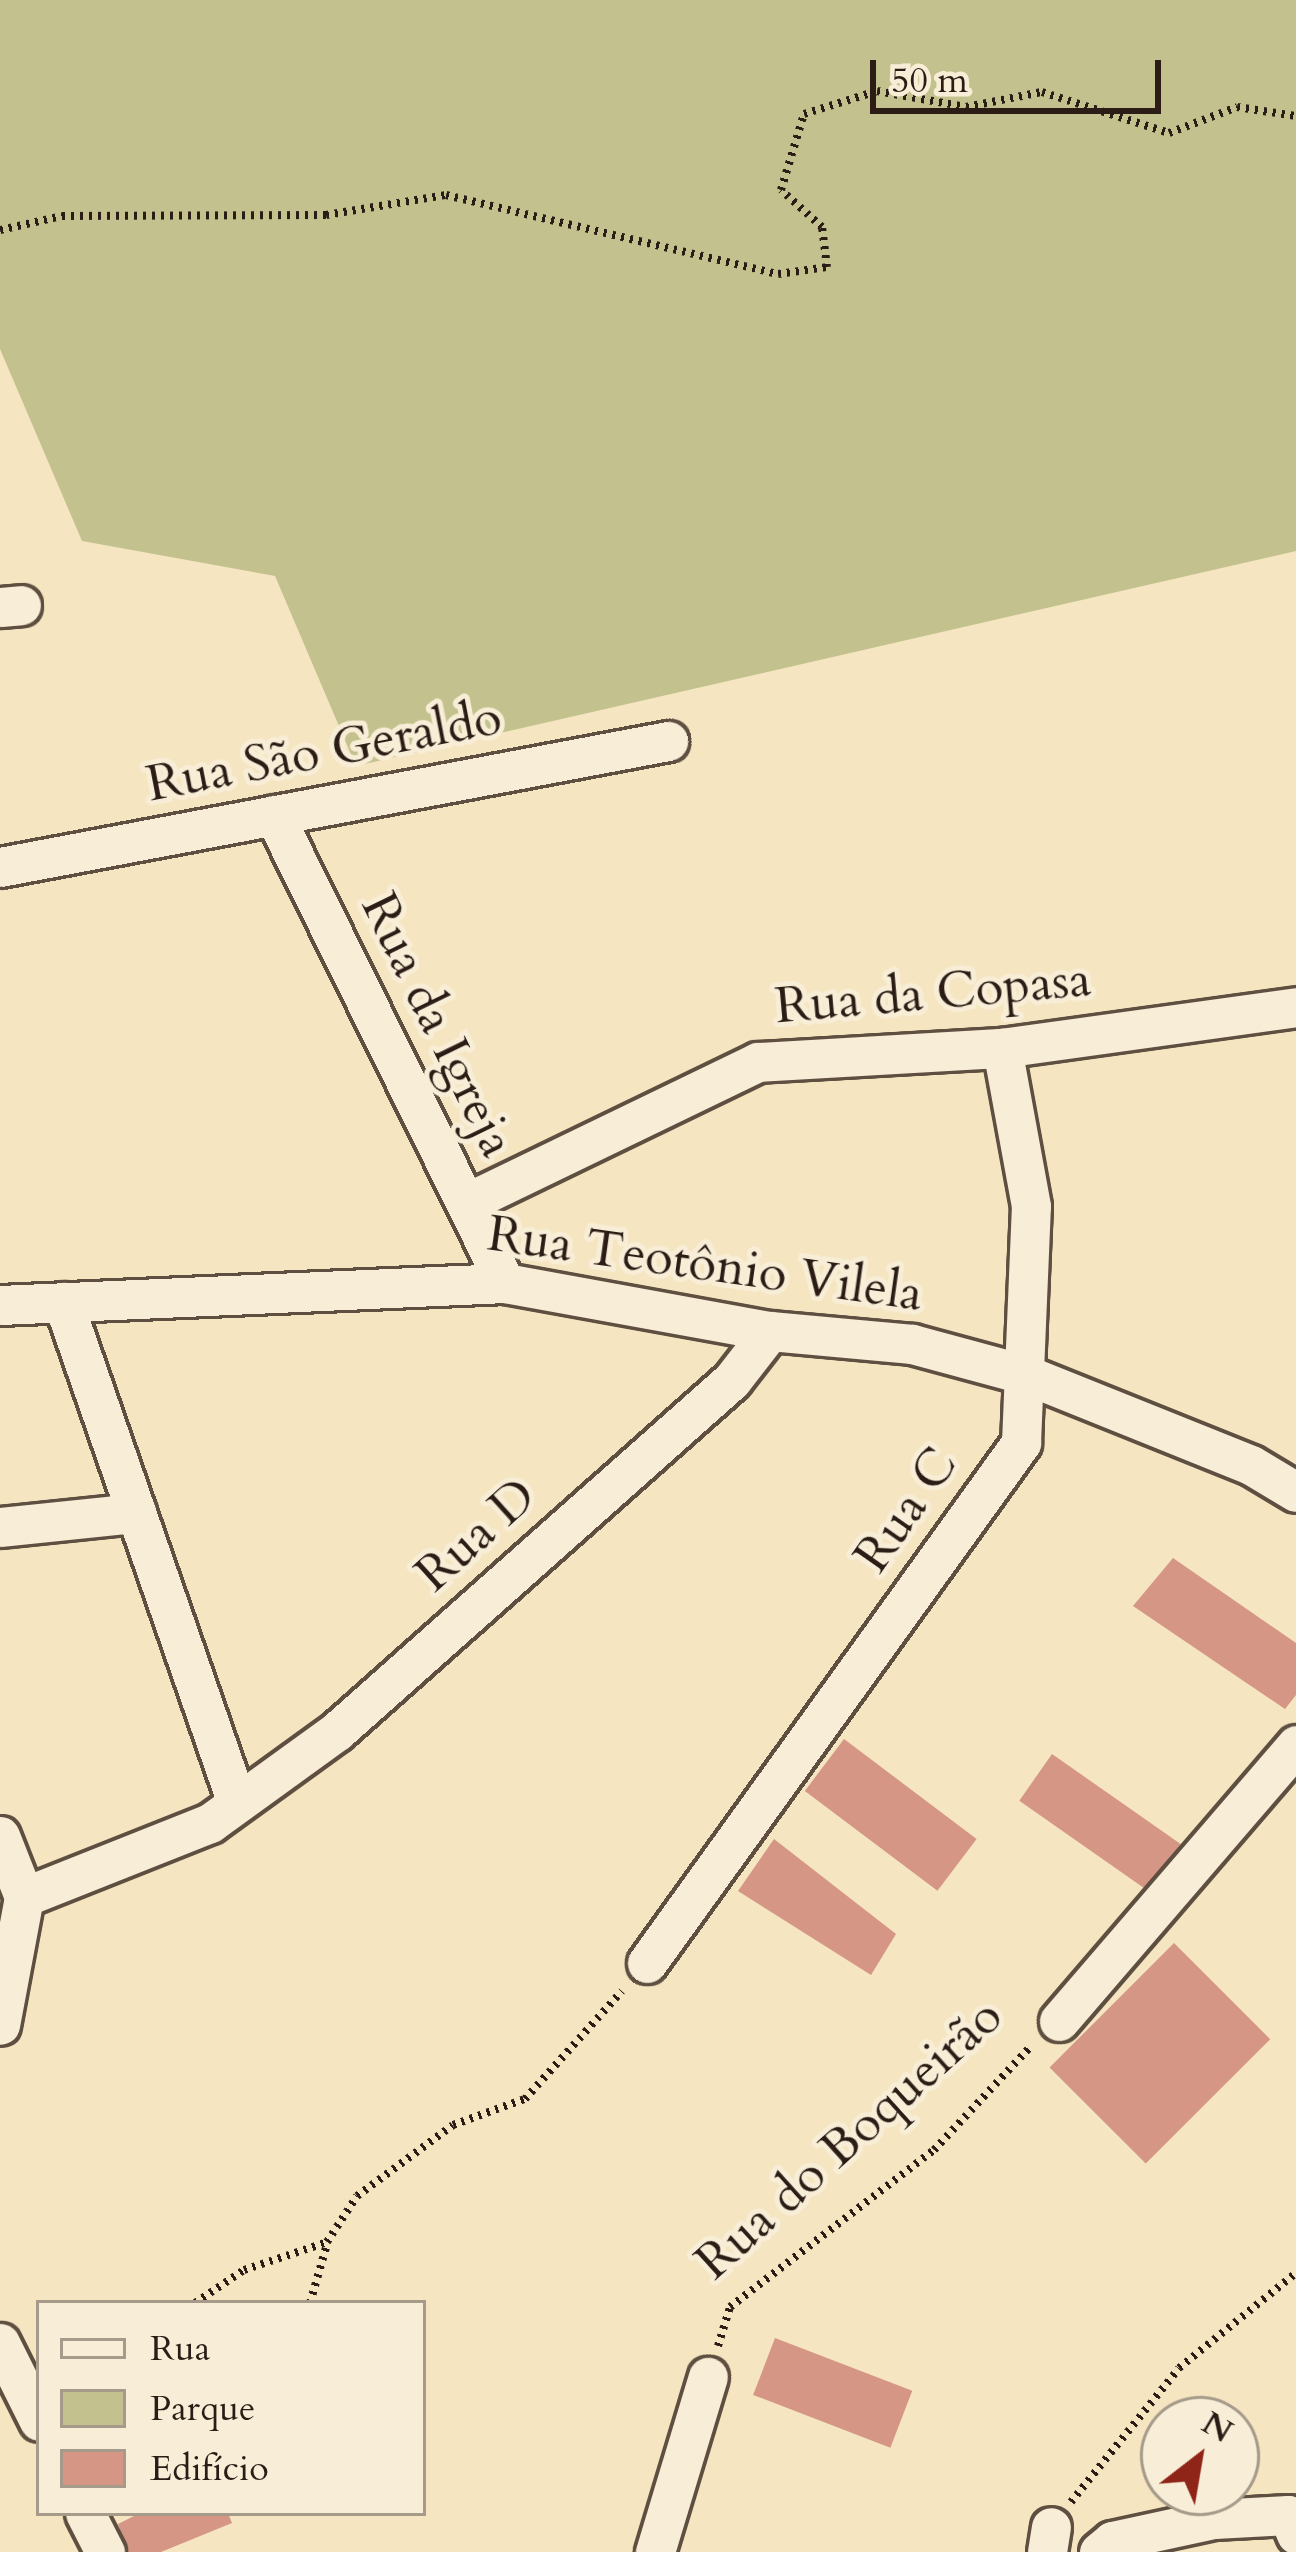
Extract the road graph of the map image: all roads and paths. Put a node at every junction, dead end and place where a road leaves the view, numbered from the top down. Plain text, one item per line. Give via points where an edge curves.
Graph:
1 (1296, 116) edge
2 (0, 230) edge
3 (668, 741) dead end
4 (274, 815) junction
5 (0, 867) edge
6 (1296, 1006) edge
7 (1001, 1048) junction
8 (466, 1202) junction
9 (506, 1283) junction
10 (63, 1302) junction
11 (0, 1305) edge
12 (770, 1330) junction
13 (1027, 1375) junction
14 (1296, 1492) edge
15 (136, 1514) junction
16 (0, 1527) edge
17 (1296, 1745) edge
18 (237, 1804) junction
19 (0, 1836) edge
20 (25, 1897) junction
21 (647, 1963) joint
22 (1059, 2021) joint
23 (0, 2025) edge
24 (327, 2242) junction
25 (1296, 2273) edge
26 (199, 2300) edge
27 (311, 2300) edge
28 (0, 2343) edge
29 (709, 2377) joint
30 (36, 2415) edge
31 (87, 2516) edge
32 (1296, 2534) edge
33 (1049, 2540) edge
34 (105, 2552) edge
35 (656, 2552) edge
36 (1099, 2552) edge

1 - 2 path via 1237,107 1169,133 1042,92 966,107 877,91 804,114 781,190 822,226 827,267 778,274 446,195 326,214 62,216
3 - 4 street, Rua São Geraldo
4 - 5 street, Rua São Geraldo
4 - 8 street, Rua da Igreja
6 - 7 street, Rua da Copasa
7 - 8 street, Rua da Copasa via 758,1062
7 - 13 street, Rua C via 1031,1207
8 - 9 street, Rua da Igreja
9 - 10 street, Rua Teotônio Vilela
9 - 12 street, Rua Teotônio Vilela
10 - 11 street, Rua Teotônio Vilela
10 - 15 street
12 - 13 street, Rua Teotônio Vilela via 912,1344
12 - 18 street, Rua D via 731,1380 337,1731
13 - 14 street, Rua Teotônio Vilela via 1250,1465
13 - 21 street, Rua C via 1021,1443
15 - 16 street
15 - 18 street
17 - 22 street, Rua do Boqueirão
18 - 20 street, Rua D via 210,1823
19 - 20 street
20 - 23 street
21 - 24 path via 525,2099 453,2125 356,2197
22 - 29 path, Rua do Boqueirão via 988,2083 934,2150 730,2306
24 - 26 path via 244,2270
24 - 27 path
25 - 33 path via 1178,2368
28 - 30 street
29 - 35 street
31 - 34 street
32 - 36 street via 1288,2516 1214,2519 1112,2541

